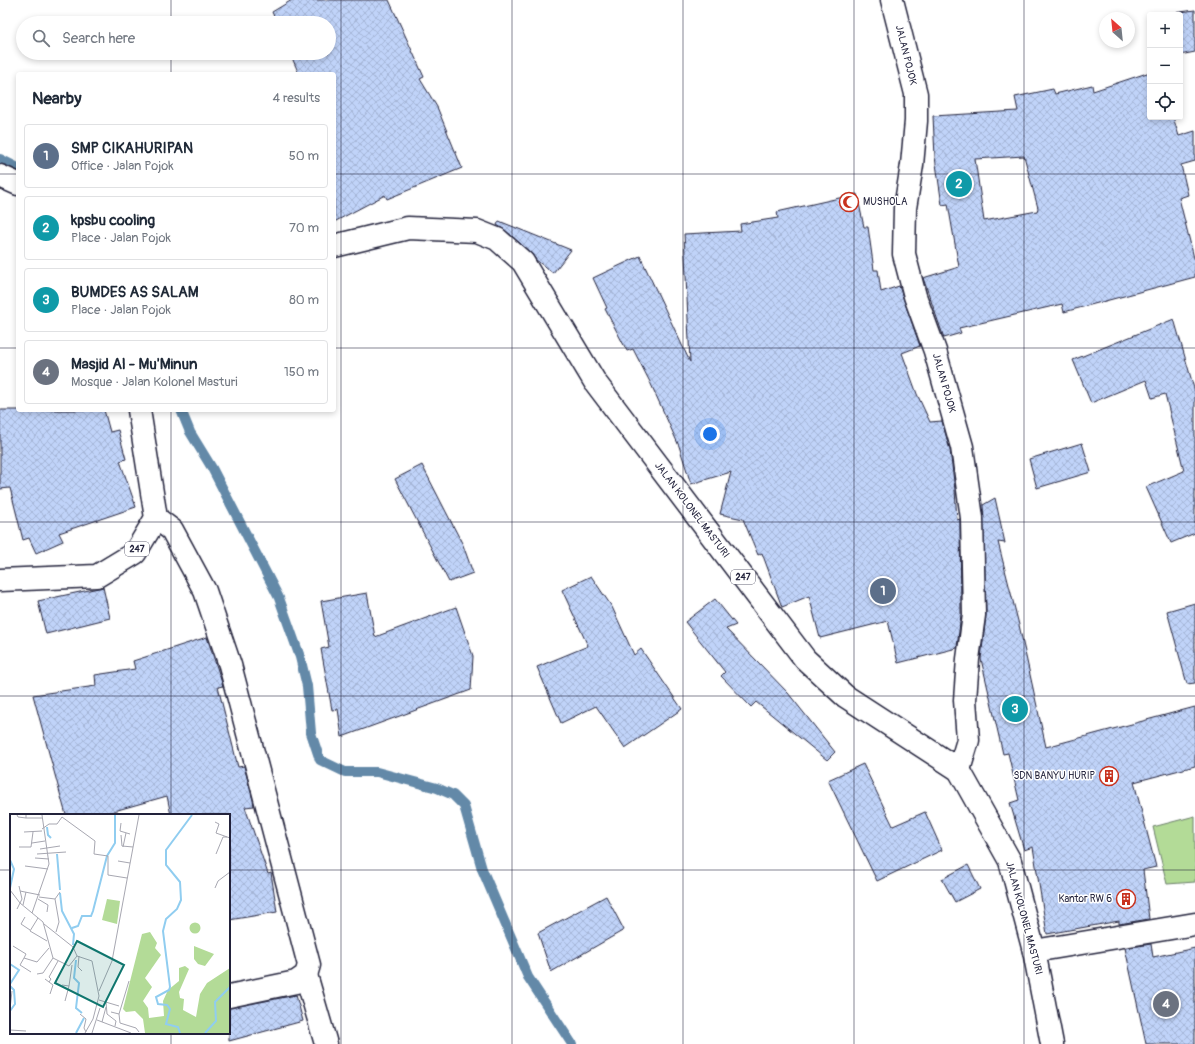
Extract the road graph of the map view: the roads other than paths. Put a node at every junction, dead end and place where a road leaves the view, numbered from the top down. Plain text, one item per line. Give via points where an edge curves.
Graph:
1 (892, 0) edge
2 (0, 176) edge
3 (16, 183) edge
4 (336, 246) edge
5 (139, 412) edge
6 (156, 518) junction
7 (0, 580) edge
8 (959, 770) junction
9 (1195, 924) edge
10 (1034, 951) junction
11 (306, 975) junction
12 (230, 996) edge
13 (326, 1044) edge
14 (1052, 1044) edge

1 - 8 street, JALAN POJOK via 916,94 912,165 905,208 904,254 962,447 972,518 974,615 965,700 968,740
2 - 3 street
4 - 8 street, JALAN KOLONEL MASTURI / 247 via 408,228 478,231 497,238 523,262 595,382 805,659 846,696
5 - 6 street
6 - 7 street, 247 via 135,553 97,576
6 - 11 street via 172,530 205,591 230,665 308,965
8 - 10 street, JALAN KOLONEL MASTURI / 247 via 1010,861
9 - 10 street
10 - 14 street, JALAN KOLONEL MASTURI / 247
11 - 12 street via 296,982
11 - 13 street

